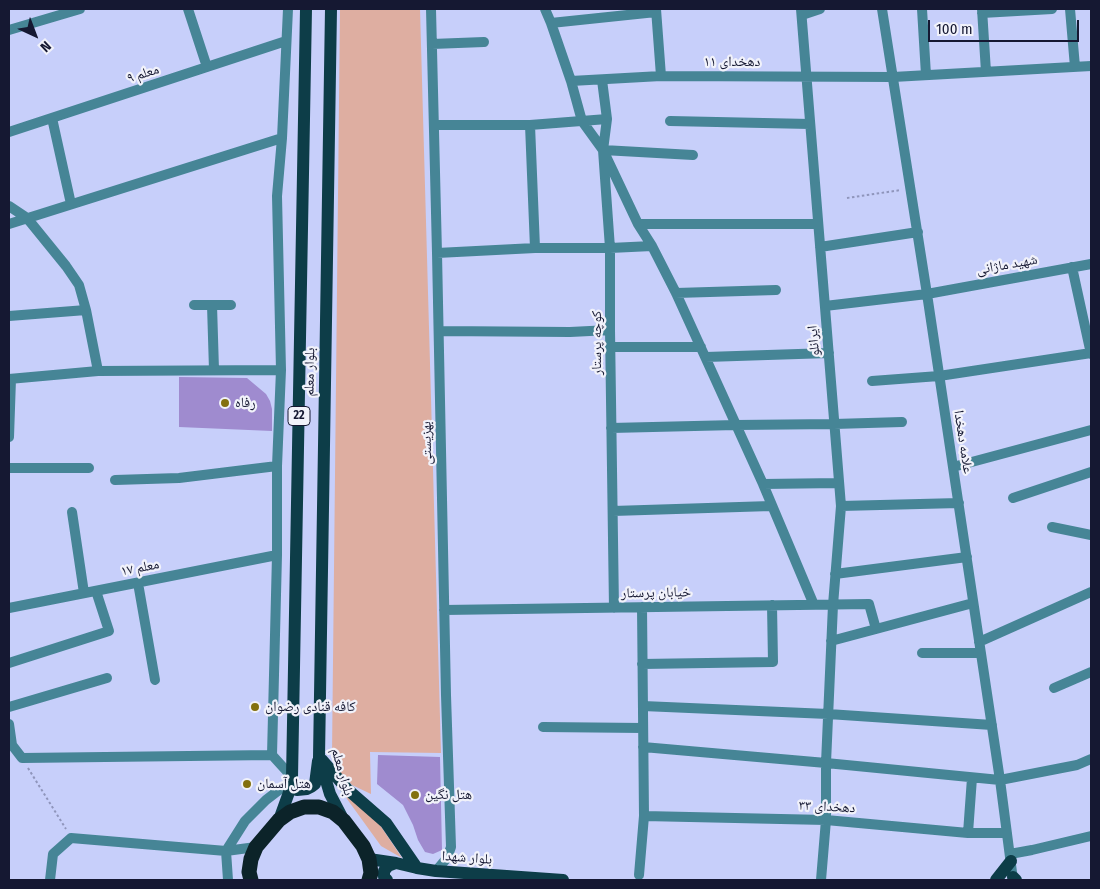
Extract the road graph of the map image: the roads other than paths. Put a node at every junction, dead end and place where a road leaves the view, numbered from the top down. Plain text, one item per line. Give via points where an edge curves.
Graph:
1 (80, 9) edge
2 (188, 9) edge
3 (288, 9) edge
4 (306, 9) edge
5 (331, 9) edge
6 (431, 9) edge
7 (545, 9) edge
8 (820, 9) edge
9 (882, 9) edge
10 (922, 9) edge
11 (1052, 9) edge
12 (1070, 9) edge
13 (656, 10) edge
14 (982, 11) edge
15 (802, 12) edge
16 (551, 23) junction
17 (9, 30) edge
18 (286, 41) junction
19 (484, 42) dead end
20 (432, 44) junction
21 (1091, 66) edge
22 (207, 67) junction
23 (1075, 67) junction
24 (986, 72) junction
25 (926, 75) junction
26 (661, 76) junction
27 (807, 76) junction
28 (893, 77) junction
29 (602, 80) junction
30 (571, 81) junction
31 (52, 118) junction
32 (607, 119) junction
33 (582, 121) junction
34 (670, 121) dead end
35 (810, 124) junction
36 (434, 125) junction
37 (530, 125) junction
38 (9, 132) edge
39 (282, 138) junction
40 (603, 150) junction
41 (693, 155) dead end
42 (71, 204) junction
43 (9, 206) edge
44 (26, 218) junction
45 (9, 224) edge
46 (638, 224) junction
47 (818, 224) junction
48 (918, 232) junction
49 (652, 246) junction
50 (820, 247) junction
51 (535, 248) junction
52 (610, 248) junction
53 (437, 253) junction
54 (1091, 264) edge
55 (1072, 267) junction
56 (776, 290) dead end
57 (676, 293) junction
58 (927, 294) junction
59 (194, 305) dead end
60 (212, 305) junction
61 (231, 305) dead end
62 (825, 306) junction
63 (86, 310) junction
64 (9, 316) edge
65 (610, 330) junction
66 (439, 331) junction
67 (610, 347) junction
68 (701, 347) junction
69 (829, 353) junction
70 (1091, 353) edge
71 (706, 357) junction
72 (214, 370) junction
73 (281, 370) junction
74 (98, 371) junction
75 (939, 376) junction
76 (10, 379) edge
77 (872, 381) dead end
78 (902, 422) dead end
79 (834, 424) junction
80 (736, 425) junction
81 (611, 428) junction
82 (1091, 430) edge
83 (9, 437) edge
84 (277, 466) junction
85 (953, 467) junction
86 (9, 468) edge
87 (89, 468) dead end
88 (1091, 472) edge
89 (115, 480) dead end
90 (839, 483) junction
91 (763, 484) junction
92 (1013, 498) dead end
93 (959, 504) junction
94 (771, 506) junction
95 (841, 506) junction
96 (612, 511) junction
97 (72, 512) dead end
98 (1052, 527) dead end
99 (1091, 535) edge
100 (277, 555) junction
101 (966, 557) junction
102 (836, 574) junction
103 (138, 583) junction
104 (96, 591) junction
105 (1091, 592) edge
106 (84, 593) junction
107 (973, 603) junction
108 (833, 604) junction
109 (772, 605) junction
110 (814, 605) junction
111 (642, 607) junction
112 (9, 608) edge
113 (614, 608) junction
114 (444, 610) junction
115 (876, 629) junction
116 (831, 641) junction
117 (979, 642) junction
118 (922, 653) dead end
119 (981, 653) junction
120 (9, 663) edge
121 (642, 664) junction
122 (1091, 672) edge
123 (107, 678) dead end
124 (155, 680) dead end
125 (1054, 688) dead end
126 (643, 706) junction
127 (9, 708) edge
128 (828, 714) junction
129 (9, 724) edge
130 (992, 726) junction
131 (543, 727) dead end
132 (643, 728) junction
133 (643, 747) junction
134 (272, 755) junction
135 (319, 756) junction
136 (1091, 759) edge
137 (826, 763) junction
138 (972, 778) junction
139 (292, 780) junction
140 (1000, 780) junction
141 (644, 816) junction
142 (279, 820) junction
143 (826, 820) junction
144 (344, 822) junction
145 (968, 833) junction
146 (1007, 833) junction
147 (1091, 836) edge
148 (256, 847) junction
149 (226, 851) junction
150 (1011, 858) junction
151 (369, 859) junction
152 (396, 863) junction
153 (417, 868) junction
154 (436, 871) junction
155 (639, 875) dead end
156 (1014, 879) edge
157 (50, 880) edge
158 (228, 880) edge
159 (251, 880) edge
160 (369, 880) edge
161 (387, 880) edge
162 (563, 880) edge
163 (821, 880) edge
164 (996, 880) edge

1 - 17 street
2 - 22 street
3 - 18 street
4 - 139 main road, بلوار معلم / 22
5 - 135 main road, بلوار معلم
6 - 20 street, بهزیستی
7 - 16 street
8 - 15 street
9 - 28 street, علامه دهخدا
10 - 25 street
11 - 14 street
12 - 23 street
13 - 16 street
13 - 26 street
14 - 24 street
15 - 27 street, ایرانلو
16 - 30 street
18 - 22 street, معلم ۹
18 - 39 street
19 - 20 street
20 - 36 street, بهزیستی
21 - 23 street, دهخدای ۱۱
22 - 31 street, معلم ۹
23 - 24 street, دهخدای ۱۱
24 - 25 street, دهخدای ۱۱
25 - 28 street, دهخدای ۱۱
26 - 27 street, دهخدای ۱۱
26 - 29 street, دهخدای ۱۱
27 - 28 street, دهخدای ۱۱
27 - 35 street, ایرانلو
28 - 48 street, علامه دهخدا
29 - 30 street, دهخدای ۱۱
29 - 32 street, کوچه پرستار
30 - 33 street
31 - 38 street, معلم ۹
31 - 42 street
32 - 33 street
32 - 40 street, کوچه پرستار
33 - 37 street
33 - 40 street
34 - 35 street
35 - 47 street, ایرانلو
36 - 37 street
36 - 53 street, بهزیستی
37 - 51 street
39 - 42 street
39 - 73 street via 277,196
40 - 41 street
40 - 46 street
40 - 52 street, کوچه پرستار
42 - 44 street
43 - 44 street
44 - 45 street
44 - 63 street via 74,278
46 - 47 street
46 - 49 street
47 - 50 street, ایرانلو
48 - 50 street
48 - 58 street, علامه دهخدا
49 - 52 street
49 - 57 street
50 - 62 street, ایرانلو
51 - 52 street
51 - 53 street
52 - 65 street, کوچه پرستار
53 - 66 street, بهزیستی
54 - 55 street, شهید ماژانی
55 - 58 street, شهید ماژانی
55 - 70 street
56 - 57 street
57 - 68 street
58 - 62 street, شهید ماژانی
58 - 75 street, علامه دهخدا
59 - 60 street
60 - 61 street
60 - 72 street
62 - 69 street, ایرانلو
63 - 64 street
63 - 74 street
65 - 66 street
65 - 67 street, کوچه پرستار
66 - 114 street, بهزیستی
67 - 68 street
67 - 81 street, کوچه پرستار
68 - 71 street
69 - 71 street
69 - 79 street, ایرانلو
70 - 75 street
71 - 80 street
72 - 73 street
72 - 74 street
73 - 84 street
74 - 76 street
75 - 77 street
75 - 85 street, علامه دهخدا
76 - 83 street
78 - 79 street
79 - 80 street
79 - 90 street, ایرانلو
80 - 81 street
80 - 91 street
81 - 96 street, کوچه پرستار
82 - 85 street
84 - 89 street via 179,478
84 - 100 street
85 - 93 street, علامه دهخدا
86 - 87 street
88 - 92 street
90 - 91 street
90 - 95 street, ایرانلو
91 - 94 street
93 - 95 street
93 - 101 street, علامه دهخدا
94 - 96 street
94 - 110 street
95 - 102 street, ایرانلو
96 - 113 street, کوچه پرستار
97 - 106 street
98 - 99 street
100 - 103 street, معلم ۱۷
100 - 134 street
101 - 102 street
101 - 107 street, علامه دهخدا
102 - 108 street, ایرانلو
103 - 104 street, معلم ۱۷
103 - 124 street
104 - 106 street, معلم ۱۷
104 - 120 street via 110,631
105 - 117 street
106 - 112 street, معلم ۱۷
107 - 115 street
107 - 117 street, علامه دهخدا
108 - 110 street, خیابان پرستار
108 - 115 street, خیابان پرستار via 869,604
108 - 116 street, ایرانلو
109 - 110 street, خیابان پرستار
109 - 111 street, خیابان پرستار
109 - 121 street via 773,662
111 - 113 street, خیابان پرستار
111 - 121 street
113 - 114 street, خیابان پرستار
114 - 154 street, بهزیستی via 452,847
115 - 116 street
116 - 128 street, ایرانلو
117 - 119 street, علامه دهخدا
118 - 119 street
119 - 130 street, علامه دهخدا
121 - 126 street
122 - 125 street
123 - 127 street
126 - 128 street
126 - 132 street
128 - 130 street
128 - 137 street, ایرانلو
129 - 134 street via 12,745 22,758
130 - 140 street, علامه دهخدا
131 - 132 street
132 - 133 street
133 - 137 street
133 - 141 street
134 - 139 street
135 - 139 main road via 315,784 297,790
135 - 144 main road, بلوار معلم via 330,794
135 - 153 main road via 347,788 386,823
136 - 140 street via 1077,765
137 - 138 street
137 - 143 street, ایرانلو
138 - 140 street
138 - 145 street
139 - 142 main road, بلوار معلم / 22
139 - 149 street via 245,821
140 - 146 street, علامه دهخدا
141 - 143 street, دهخدای ۳۳
141 - 155 street
142 - 144 highway via 304,807 319,807 333,812
142 - 148 highway
143 - 145 street, دهخدای ۳۳
143 - 163 street, ایرانلو
144 - 151 highway
145 - 146 street, دهخدای ۳۳
146 - 150 street, علامه دهخدا
147 - 150 street
148 - 149 street
148 - 159 highway via 249,872
149 - 157 street via 71,838 53,854
149 - 158 street
150 - 156 street, علامه دهخدا
150 - 164 main road
151 - 152 main road, بلوار شهدا
151 - 160 highway
152 - 153 main road, بلوار شهدا
152 - 161 main road via 384,871
153 - 154 main road, بلوار شهدا
154 - 162 main road, بلوار شهدا

